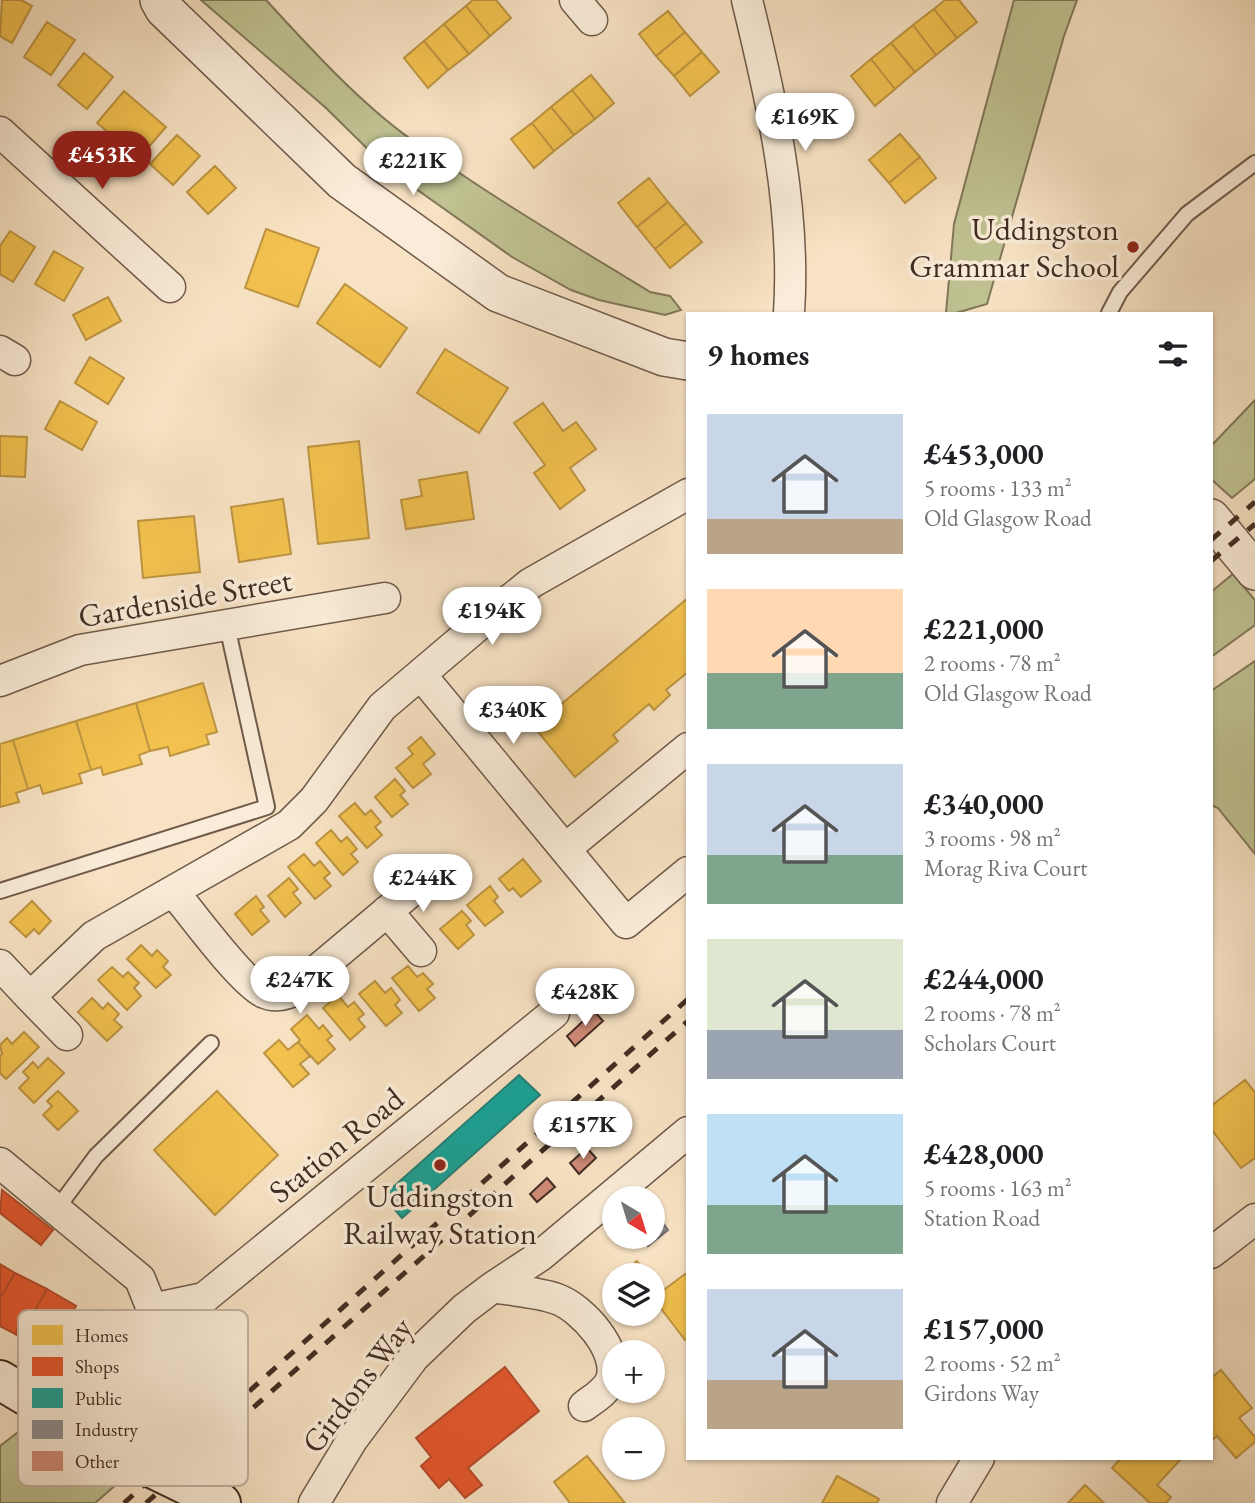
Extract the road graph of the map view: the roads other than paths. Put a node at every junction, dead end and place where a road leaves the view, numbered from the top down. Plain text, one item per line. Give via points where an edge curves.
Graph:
1 (159, 0) edge
2 (747, 0) edge
3 (0, 132) edge
4 (1255, 163) edge
5 (170, 287) dead end
6 (789, 312) edge
7 (1110, 312) edge
8 (686, 360) edge
9 (686, 495) edge
10 (1213, 520) edge
11 (1255, 571) edge
12 (385, 598) dead end
13 (227, 626) junction
14 (421, 675) junction
15 (0, 681) edge
16 (686, 750) edge
17 (565, 849) junction
18 (434, 872) dead end
19 (686, 874) edge
20 (0, 891) edge
21 (174, 892) junction
22 (387, 911) junction
23 (421, 951) dead end
24 (0, 965) edge
25 (30, 997) junction
26 (554, 1013) dead end
27 (67, 1035) dead end
28 (211, 1043) dead end
29 (686, 1134) edge
30 (0, 1163) edge
31 (56, 1210) junction
32 (1255, 1219) edge
33 (1213, 1251) edge
34 (493, 1287) junction
35 (152, 1309) joint
36 (0, 1380) edge
37 (18, 1390) edge
38 (584, 1406) dead end
39 (978, 1460) edge
40 (187, 1486) edge
41 (209, 1497) edge
42 (314, 1503) edge
43 (952, 1503) edge

1 - 8 street via 342,181 498,293 664,357
2 - 6 street via 769,91 788,212
3 - 5 street
4 - 7 lane via 1186,214 1120,292
9 - 14 street via 531,583
10 - 11 street
12 - 13 street, Gardenside Street
13 - 15 street, Gardenside Street via 80,650
13 - 20 lane via 267,807
14 - 17 street
14 - 21 street via 382,707 314,800 289,825
16 - 17 street
17 - 19 street via 626,923
18 - 22 street
21 - 22 street via 247,979 263,992 278,996 291,992
21 - 25 street via 94,936
22 - 23 street
24 - 25 street
25 - 27 street
26 - 35 street, Station Road via 204,1298
28 - 31 lane via 96,1156
29 - 34 street, Girdons Way via 540,1256
30 - 31 street
31 - 35 street via 141,1279
32 - 33 street
34 - 38 street via 561,1300 606,1343 611,1379
34 - 42 street, Girdons Way via 414,1357 352,1440
36 - 37 main road
39 - 43 street
40 - 41 main road, bridge

